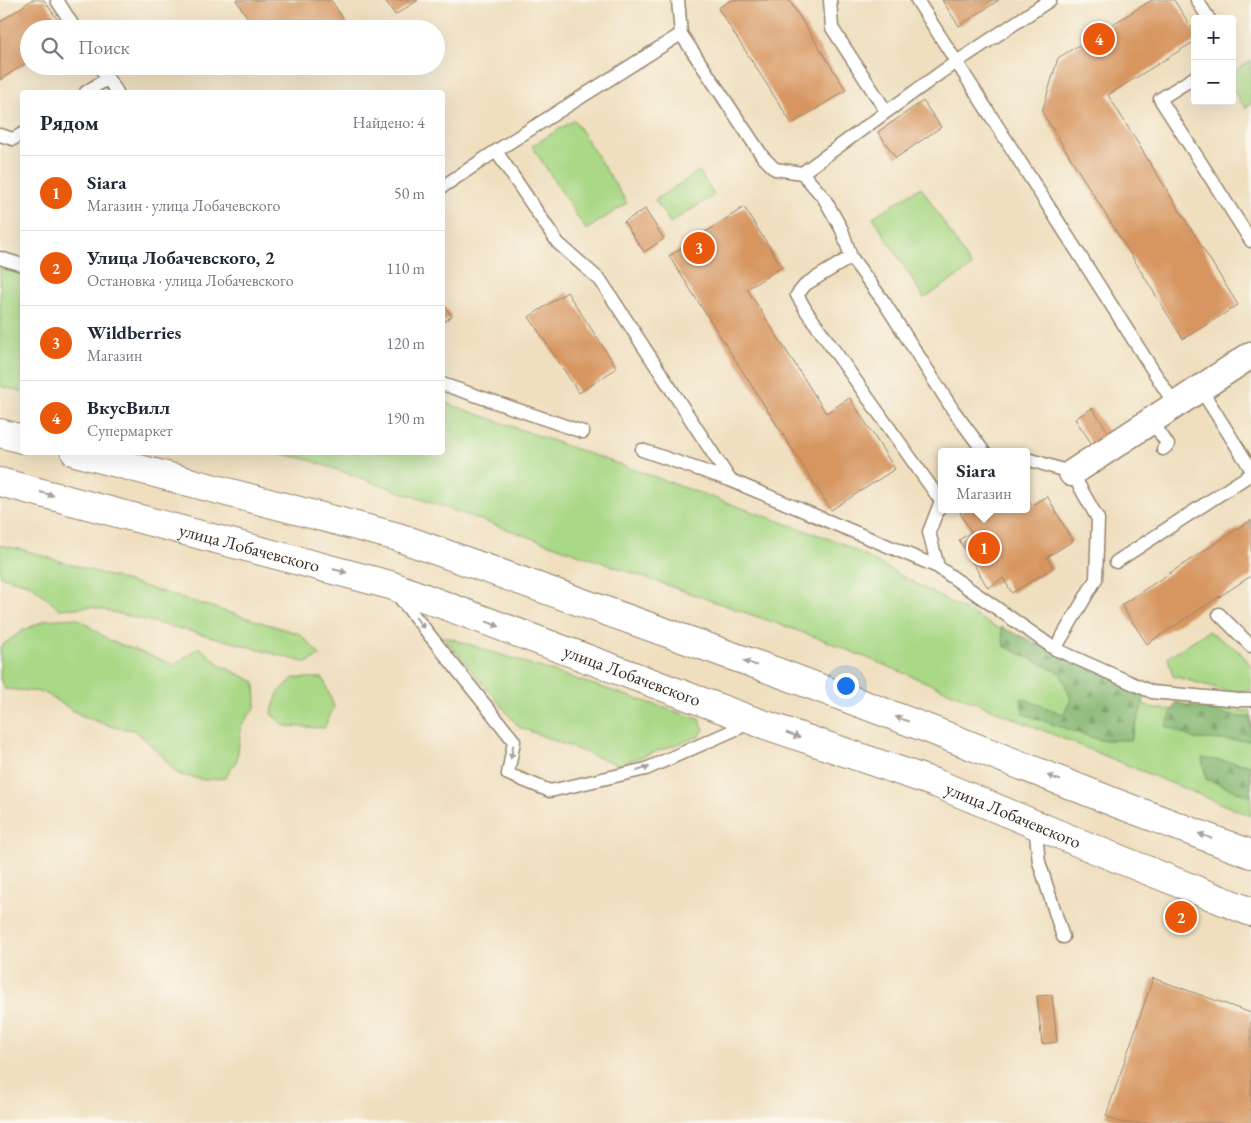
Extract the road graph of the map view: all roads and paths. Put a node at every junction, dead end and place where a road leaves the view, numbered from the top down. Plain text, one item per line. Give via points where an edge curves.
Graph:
1 (57, 0) edge
2 (678, 0) edge
3 (830, 0) edge
4 (917, 0) edge
5 (1050, 0) edge
6 (1197, 0) edge
7 (1207, 15) edge
8 (69, 20) edge
9 (681, 34) junction
10 (957, 62) junction
11 (105, 75) edge
12 (108, 79) junction
13 (1191, 80) edge
14 (89, 90) edge
15 (115, 90) edge
16 (886, 111) junction
17 (0, 135) edge
18 (20, 135) edge
19 (496, 151) junction
20 (802, 173) junction
21 (445, 185) edge
22 (1251, 241) edge
23 (851, 257) junction
24 (0, 258) edge
25 (20, 263) edge
26 (1251, 355) edge
27 (445, 385) edge
28 (1200, 388) junction
29 (1175, 405) junction
30 (1152, 421) junction
31 (583, 432) dead end
32 (0, 433) edge
33 (20, 438) edge
34 (981, 448) edge
35 (1163, 449) dead end
36 (642, 450) dead end
37 (86, 455) edge
38 (1030, 460) edge
39 (1251, 469) edge
40 (1072, 473) junction
41 (1251, 474) edge
42 (730, 480) junction
43 (0, 482) edge
44 (938, 497) edge
45 (938, 509) edge
46 (1116, 562) dead end
47 (938, 567) junction
48 (390, 585) junction
49 (1219, 614) dead end
50 (1251, 646) edge
51 (1055, 649) junction
52 (1251, 700) edge
53 (754, 721) junction
54 (1035, 825) junction
55 (1251, 854) edge
56 (1251, 912) edge
57 (1063, 937) dead end

1 - 8 lane
2 - 9 lane
3 - 16 lane via 832,28
4 - 10 lane
5 - 10 lane
6 - 7 lane
9 - 19 lane
9 - 20 lane via 763,157 775,169
10 - 16 lane
10 - 29 lane
11 - 12 lane
12 - 14 lane
12 - 15 lane
13 - 22 lane via 1160,100
16 - 20 lane
17 - 18 lane via 13,140
19 - 21 lane
19 - 42 lane via 558,243 601,281
20 - 23 lane via 824,198 842,230
23 - 34 lane
23 - 44 lane via 806,284 797,295
24 - 25 lane
26 - 28 street
27 - 31 lane
28 - 29 street
28 - 39 lane
29 - 30 street
30 - 35 lane via 1168,445
30 - 40 street
32 - 33 main road
36 - 42 lane
55 -> 37 main road via 777,672 398,537
38 - 40 lane
40 - 51 lane via 1098,519 1096,579
41 - 46 lane
42 - 47 lane
43 -> 48 main road, улица Лобачевского
45 - 47 lane via 929,532
47 - 51 lane
48 -> 53 main road, улица Лобачевского
48 -> 53 lane via 514,741 508,774 550,791 646,769
49 - 50 lane
51 - 52 lane via 1152,692
53 -> 54 main road, улица Лобачевского via 938,784
54 - 56 main road, улица Лобачевского
54 - 57 lane via 1039,862

